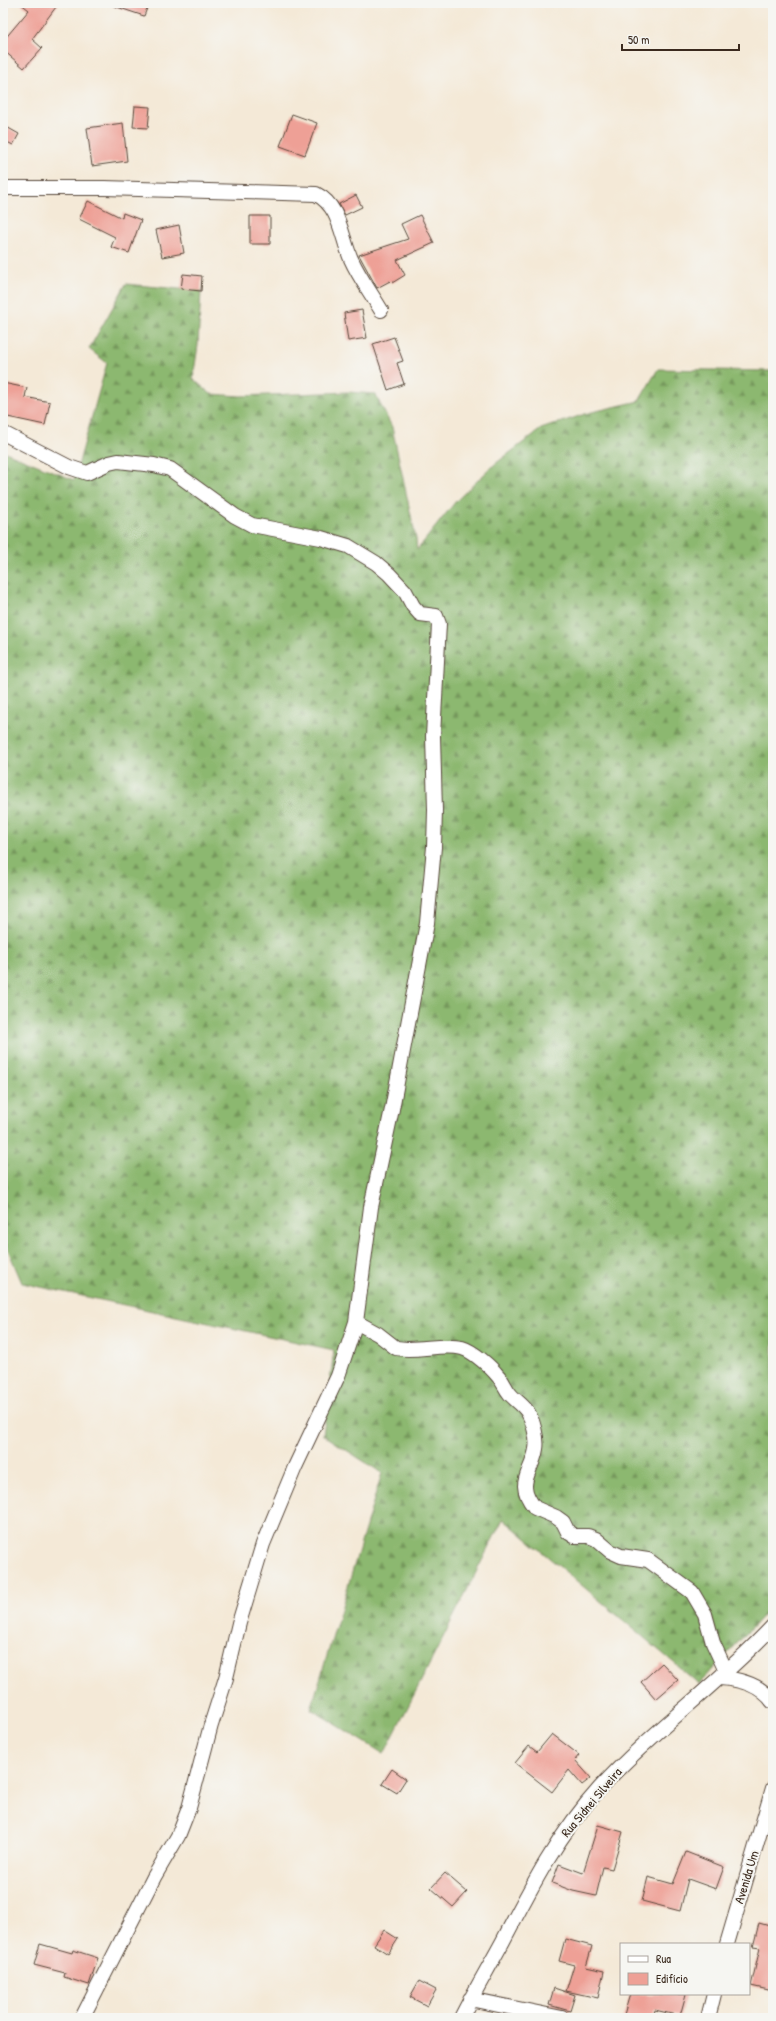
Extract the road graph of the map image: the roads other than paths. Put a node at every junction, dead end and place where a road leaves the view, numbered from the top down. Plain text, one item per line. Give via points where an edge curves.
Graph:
1 (3, 188) edge
2 (381, 310) dead end
3 (3, 433) edge
4 (356, 1322) junction
5 (773, 1626) edge
6 (722, 1674) junction
7 (773, 1702) edge
8 (773, 1788) edge
9 (727, 1943) edge
10 (714, 1995) edge
11 (470, 1999) junction
12 (82, 2018) edge
13 (461, 2018) edge
14 (562, 2018) edge
15 (708, 2018) edge

1 - 2 street via 316,194 326,198 333,208 351,259
3 - 4 street via 69,467 87,473 118,461 170,469 235,516 252,525 321,538 348,546 389,574 405,591 420,614 438,618 433,736 435,810 427,923 371,1207
4 - 6 street via 396,1348 462,1348 492,1369 527,1412 532,1423 537,1447 525,1489 532,1505 556,1517 574,1536 588,1536 616,1554 648,1560 692,1592 705,1614
4 - 12 street via 338,1376 295,1467 263,1544 189,1808 178,1836 154,1877
5 - 6 street, Rua Sidnei Silveira
6 - 7 street via 756,1686
6 - 11 street, Rua Sidnei Silveira via 633,1753 566,1829 538,1873
8 - 9 street, Avenida Um
10 - 15 street
11 - 13 street, Rua Sidnei Silveira
11 - 14 street

